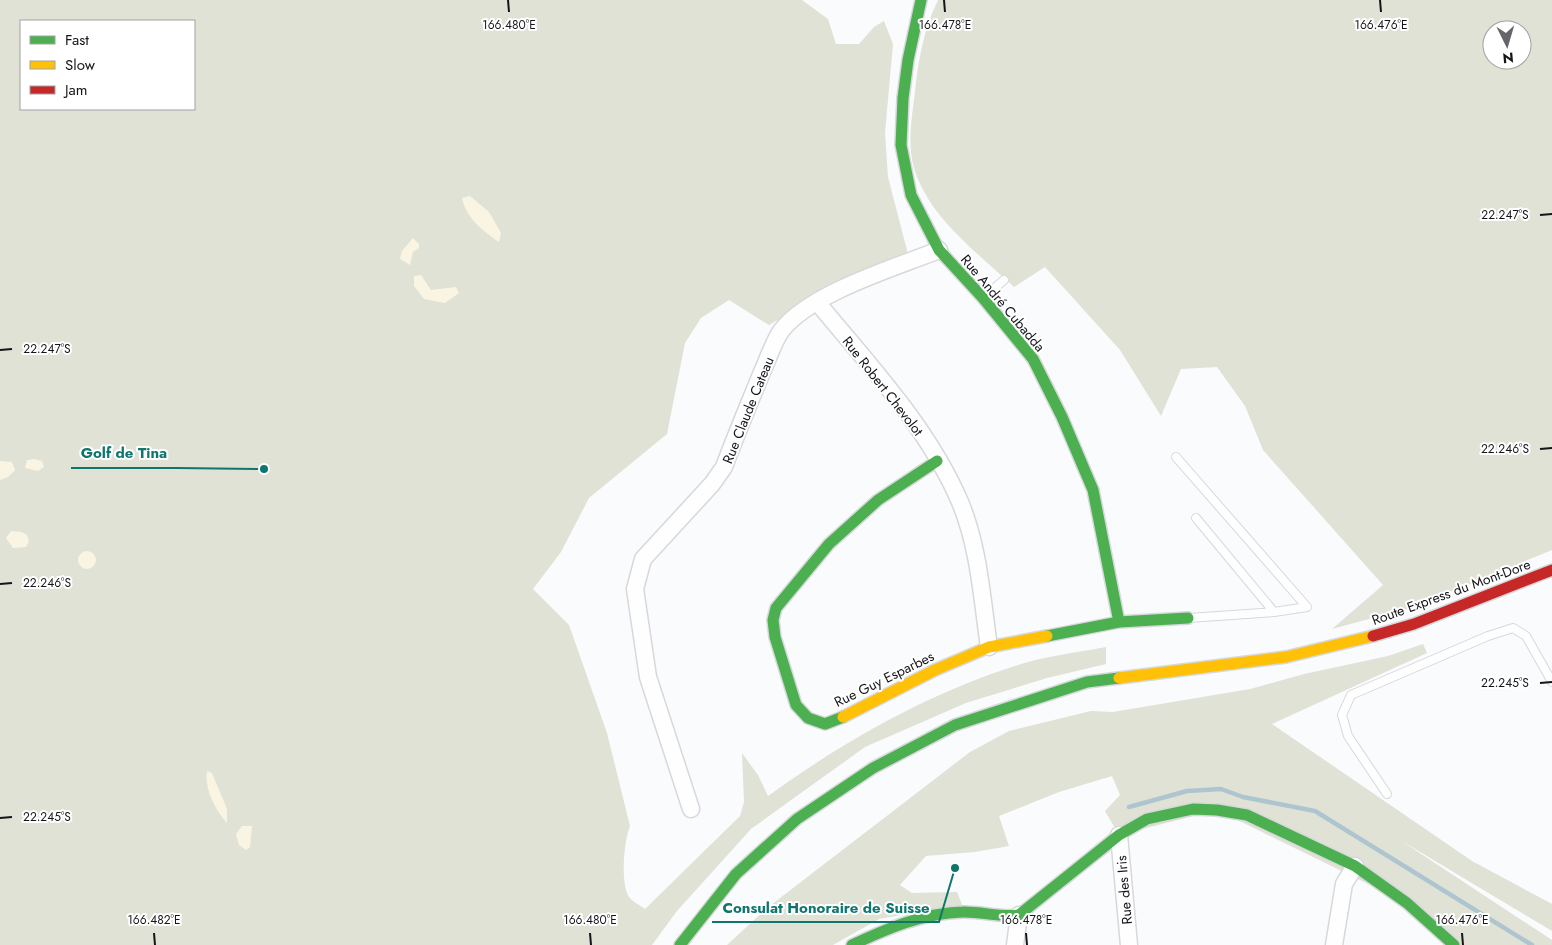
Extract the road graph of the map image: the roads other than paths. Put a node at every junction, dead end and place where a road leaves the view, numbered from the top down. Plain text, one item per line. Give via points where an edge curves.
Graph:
1 (921, 0) edge
2 (938, 250) junction
3 (1004, 280) dead end
4 (983, 298) junction
5 (817, 302) junction
6 (1176, 457) dead end
7 (937, 461) junction
8 (1196, 518) dead end
9 (1552, 570) edge
10 (1274, 612) junction
11 (1188, 618) joint
12 (1119, 622) junction
13 (989, 646) junction
14 (1552, 682) edge
15 (1387, 794) dead end
16 (691, 809) dead end
17 (1119, 835) junction
18 (1355, 866) junction
19 (1019, 916) junction
20 (890, 928) junction
21 (680, 945) edge
22 (852, 945) edge
23 (889, 945) edge
24 (1015, 945) edge
25 (1128, 945) edge
26 (1334, 945) edge
27 (1454, 945) edge

1 - 2 street, Rue André Cubadda via 908,60 901,145 911,195
2 - 4 street, Rue André Cubadda
2 - 5 street, Rue Claude Cateau
3 - 4 lane
4 - 12 street, Rue André Cubadda via 1033,358 1093,490
5 - 7 street, Rue Robert Chevolot via 910,417
5 - 16 street, Rue Claude Cateau via 780,332 724,467 653,546 638,572 635,588 637,612 648,677
6 - 10 lane via 1307,607
7 - 13 street, Rue Robert Chevolot via 960,502 974,548
7 - 13 street, Rue Guy Esparbes via 878,500 828,544 795,583 776,608 773,620 779,652 796,705 808,718 825,724
8 - 10 lane
9 - 21 street, Route Express du Mont-Dore via 1414,624 1346,644 1286,657 1087,682 956,725 873,768 797,819 736,874
10 - 11 lane
11 - 12 street, Rue Guy Esparbes
12 - 13 street, Rue Guy Esparbes
14 - 15 lane via 1526,636 1513,628 1351,695 1342,715 1348,736
17 - 18 street via 1162,816 1193,809 1217,810 1254,818
17 - 19 street
17 - 25 street, Rue des Iris
18 - 26 street via 1344,884
18 - 27 street via 1407,903
19 - 20 street via 1003,918 978,912 931,916
19 - 24 street
20 - 22 street
20 - 23 street

